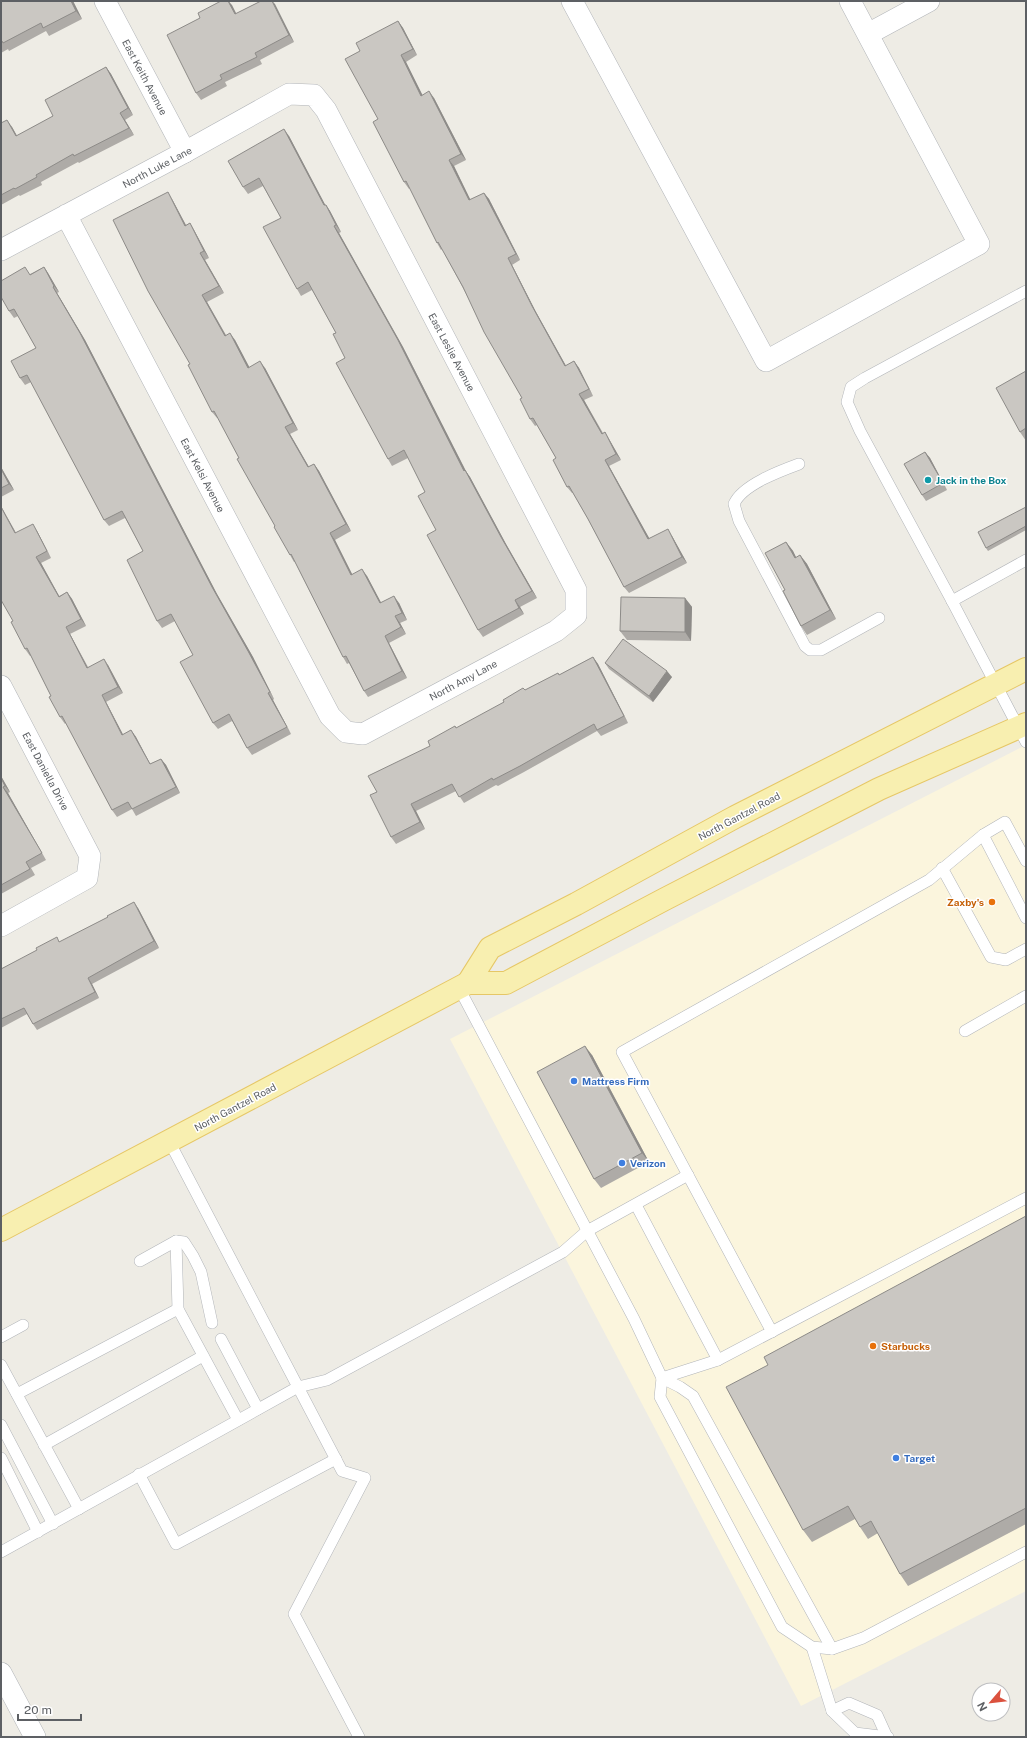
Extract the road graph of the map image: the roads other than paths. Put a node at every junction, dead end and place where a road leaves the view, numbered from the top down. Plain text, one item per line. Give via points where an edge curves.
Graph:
1 (105, 1) edge
2 (572, 1) edge
3 (850, 1) edge
4 (929, 1) edge
5 (868, 34) junction
6 (314, 95) joint
7 (185, 152) junction
8 (66, 215) junction
9 (1, 250) edge
10 (1026, 291) edge
11 (799, 464) dead end
12 (1026, 560) edge
13 (952, 601) junction
14 (576, 615) joint
15 (879, 618) dead end
16 (1026, 669) edge
17 (996, 684) junction
18 (1, 686) edge
19 (1023, 731) edge
20 (346, 732) joint
21 (983, 835) junction
22 (1026, 861) edge
23 (942, 868) junction
24 (1026, 918) edge
25 (1, 926) edge
26 (1026, 949) edge
27 (464, 986) junction
28 (1026, 996) edge
29 (965, 1031) dead end
30 (169, 1142) junction
31 (688, 1175) junction
32 (1026, 1198) edge
33 (636, 1205) junction
34 (1, 1230) edge
35 (587, 1231) junction
36 (176, 1241) junction
37 (140, 1261) dead end
38 (178, 1309) junction
39 (212, 1324) dead end
40 (23, 1325) dead end
41 (772, 1332) junction
42 (1, 1336) edge
43 (221, 1339) dead end
44 (203, 1356) junction
45 (718, 1360) junction
46 (1, 1365) edge
47 (662, 1378) junction
48 (298, 1387) junction
49 (17, 1394) junction
50 (258, 1409) junction
51 (238, 1420) junction
52 (1, 1425) edge
53 (44, 1445) junction
54 (1, 1458) edge
55 (336, 1459) junction
56 (139, 1474) junction
57 (79, 1508) junction
58 (53, 1524) junction
59 (38, 1532) junction
60 (1, 1552) edge
61 (1026, 1552) edge
62 (812, 1647) junction
63 (832, 1649) junction
64 (1, 1673) edge
65 (832, 1710) junction
66 (35, 1737) edge
67 (359, 1737) edge
68 (887, 1737) edge

1 - 7 street, East Keith Avenue
2 - 5 street via 766,361 979,244
3 - 5 street
4 - 5 street
6 - 7 street, North Luke Lane via 289,94
6 - 14 street, East Leslie Avenue via 326,110 576,590
7 - 8 street, North Luke Lane
8 - 9 street, North Luke Lane
8 - 20 street, East Kelsi Avenue via 330,716
10 - 13 lane via 864,378 851,387 847,402 860,431
11 - 15 lane via 748,488 737,497 734,504 739,521 805,646 810,650 821,650
12 - 13 lane
13 - 17 lane
14 - 20 street, North Amy Lane via 556,631 363,734
16 - 17 main road, North Gantzel Road
17 - 19 lane
17 - 27 main road, North Gantzel Road via 735,817 490,948
18 - 25 street, East Daniella Drive via 90,856 87,878
19 - 27 main road, North Gantzel Road via 879,789 506,983
21 - 22 lane via 1005,822
21 - 23 lane
21 - 24 lane
23 - 26 lane via 991,957 1006,960
23 - 31 lane via 929,880 622,1052
27 - 30 main road, North Gantzel Road
27 - 35 lane
28 - 29 lane
30 - 34 main road, North Gantzel Road
30 - 48 lane
31 - 33 lane
31 - 41 lane
32 - 41 lane
33 - 35 lane
33 - 45 lane
35 - 47 lane
35 - 48 lane via 563,1252 334,1377
36 - 37 lane
36 - 38 lane
36 - 39 lane via 184,1242 201,1272
38 - 44 lane
38 - 49 lane
40 - 42 lane
41 - 45 lane
43 - 50 lane
44 - 51 lane
44 - 53 lane
45 - 47 lane
46 - 49 lane
47 - 62 lane via 660,1397 782,1627
47 - 63 lane via 693,1396
48 - 50 lane
48 - 55 lane
49 - 53 lane
50 - 51 lane
51 - 56 lane
52 - 58 lane
53 - 57 lane
54 - 59 lane
55 - 56 lane via 176,1544
55 - 67 lane via 342,1471 365,1478 294,1614
56 - 57 lane
57 - 58 lane
58 - 59 lane
59 - 60 lane
61 - 63 lane via 863,1638
62 - 63 lane
62 - 65 lane
64 - 66 street
65 - 68 lane via 855,1733
65 - 68 lane via 850,1703 877,1715

